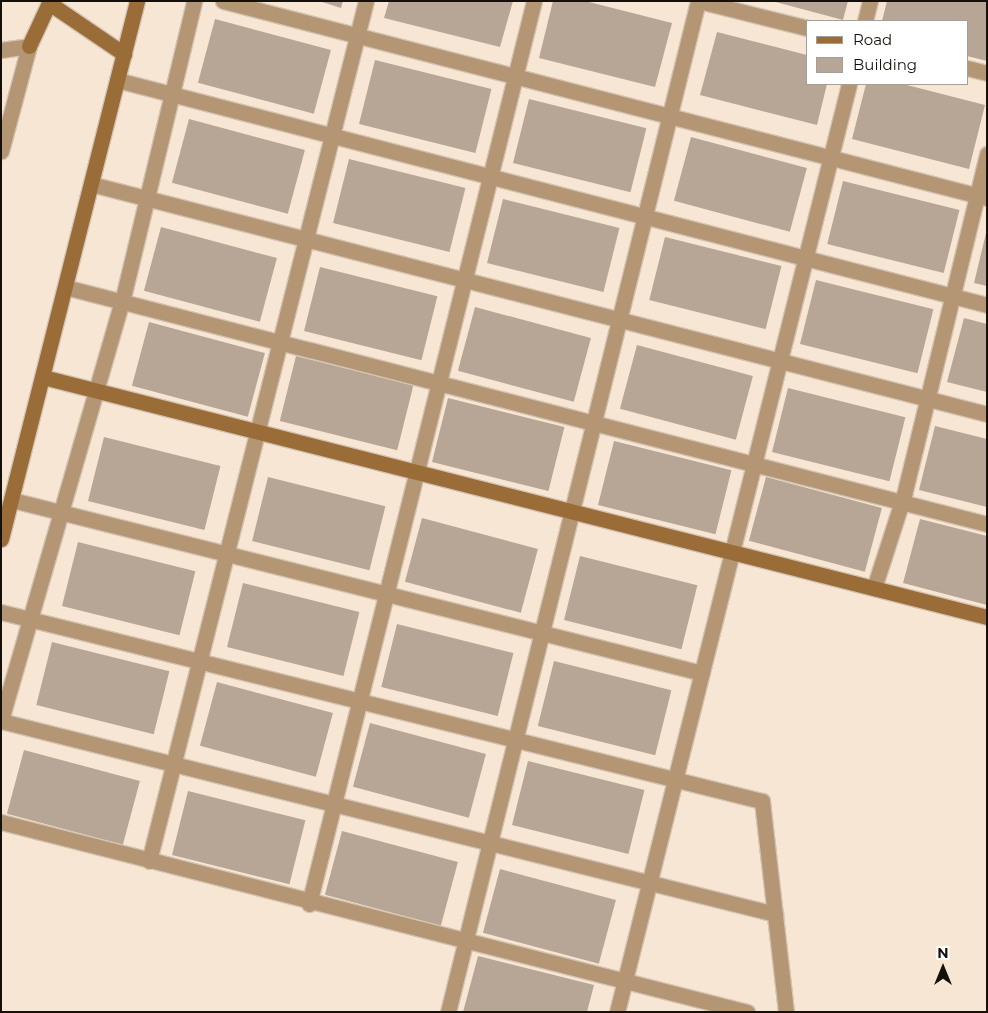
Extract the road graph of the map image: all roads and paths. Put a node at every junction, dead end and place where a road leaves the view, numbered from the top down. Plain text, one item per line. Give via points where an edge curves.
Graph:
1 (137, 1) edge
2 (194, 1) edge
3 (223, 1) edge
4 (366, 1) edge
5 (534, 1) edge
6 (698, 1) edge
7 (870, 1) edge
8 (864, 20) edge
9 (806, 28) edge
10 (357, 38) junction
11 (29, 46) junction
12 (1, 50) edge
13 (124, 54) junction
14 (968, 68) edge
15 (987, 73) edge
16 (515, 76) junction
17 (117, 80) junction
18 (849, 85) edge
19 (172, 95) junction
20 (669, 116) junction
21 (332, 136) junction
22 (1, 151) edge
23 (987, 154) edge
24 (831, 158) junction
25 (490, 177) junction
26 (91, 184) junction
27 (982, 197) edge
28 (147, 198) junction
29 (644, 216) junction
30 (307, 239) junction
31 (806, 258) junction
32 (465, 279) junction
33 (65, 287) junction
34 (952, 296) junction
35 (122, 302) junction
36 (987, 305) edge
37 (618, 318) junction
38 (281, 343) junction
39 (780, 361) junction
40 (43, 377) junction
41 (439, 383) junction
42 (96, 391) junction
43 (928, 398) junction
44 (987, 414) edge
45 (592, 422) junction
46 (258, 432) junction
47 (754, 465) junction
48 (417, 472) junction
49 (12, 500) junction
50 (902, 502) junction
51 (569, 511) junction
52 (62, 512) junction
53 (987, 524) edge
54 (1, 539) edge
55 (732, 553) junction
56 (228, 554) junction
57 (874, 588) junction
58 (387, 594) junction
59 (1, 612) edge
60 (987, 617) edge
61 (30, 619) junction
62 (540, 632) junction
63 (200, 661) junction
64 (702, 673) junction
65 (360, 700) junction
66 (1, 721) edge
67 (514, 738) junction
68 (174, 764) junction
69 (678, 778) junction
70 (334, 804) junction
71 (1, 822) edge
72 (489, 843) junction
73 (149, 861) junction
74 (650, 883) junction
75 (310, 904) junction
76 (775, 914) junction
77 (465, 942) junction
78 (625, 981) junction
79 (448, 1012) edge
80 (617, 1012) edge
81 (747, 1012) edge
82 (786, 1012) edge

1 - 13 street
2 - 19 street
3 - 10 street
4 - 10 street
5 - 16 street
6 - 9 street
6 - 20 street
7 - 8 street
10 - 16 street
10 - 21 street
11 - 12 street
11 - 13 street via 49,3
11 - 22 street
13 - 17 street
14 - 15 street
16 - 20 street
16 - 25 street
17 - 19 street
17 - 26 street
18 - 24 street
19 - 21 street
19 - 28 street
20 - 24 street
20 - 29 street
21 - 25 street
21 - 30 street
23 - 27 street
24 - 27 street
24 - 31 street
25 - 29 street
25 - 32 street
26 - 28 street
26 - 33 street
27 - 34 street
28 - 30 street
28 - 35 street
29 - 31 street
29 - 37 street
30 - 32 street
30 - 38 street
31 - 34 street
31 - 39 street
32 - 37 street
32 - 41 street
33 - 35 street
33 - 40 street
34 - 36 street
34 - 43 street
35 - 38 street
35 - 42 street
37 - 39 street
37 - 45 street
38 - 41 street
38 - 46 street
39 - 43 street
39 - 47 street
40 - 42 street
40 - 49 street
41 - 45 street
41 - 48 street
42 - 46 street
42 - 52 street
43 - 44 street
43 - 50 street
45 - 47 street
45 - 51 street
46 - 48 street
46 - 56 street
47 - 50 street
47 - 55 street
48 - 51 street
48 - 58 street
49 - 52 street
49 - 54 street
50 - 53 street
50 - 57 street
51 - 55 street
51 - 62 street
52 - 56 street
52 - 61 street
55 - 57 street
55 - 64 street
56 - 58 street
56 - 63 street
57 - 60 street
58 - 62 street
58 - 65 street
59 - 61 street
61 - 63 street
61 - 66 street
62 - 64 street
62 - 67 street
63 - 65 street
63 - 68 street
64 - 69 street
65 - 67 street
65 - 70 street
66 - 68 street
67 - 69 street
67 - 72 street
68 - 70 street
68 - 73 street
69 - 74 street
69 - 76 street via 762,801
70 - 72 street
70 - 75 street
71 - 73 street
72 - 74 street
72 - 77 street
73 - 75 street
74 - 76 street
74 - 78 street
75 - 77 street
76 - 82 street
77 - 78 street
77 - 79 street
78 - 80 street
78 - 81 street

